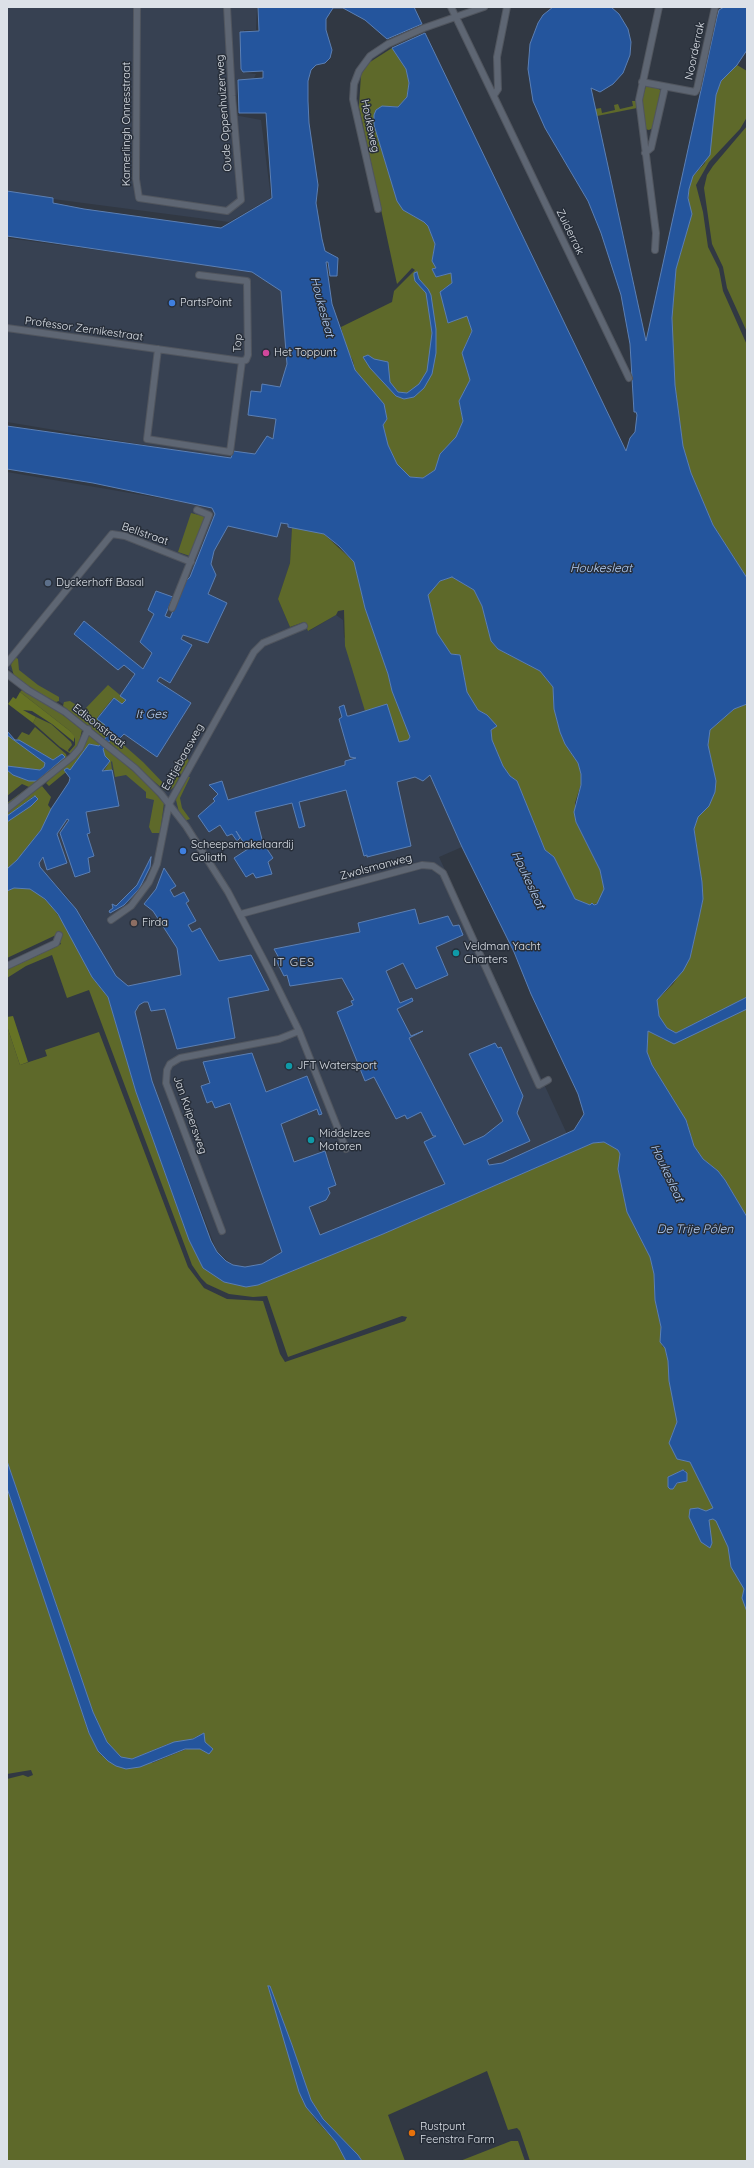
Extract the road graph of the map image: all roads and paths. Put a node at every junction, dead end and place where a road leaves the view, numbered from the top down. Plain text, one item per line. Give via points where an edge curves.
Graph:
1 (137, 7) edge
2 (227, 7) edge
3 (451, 7) edge
4 (484, 7) edge
5 (507, 7) edge
6 (659, 7) edge
7 (715, 7) edge
8 (455, 16) junction
9 (642, 82) junction
10 (665, 87) junction
11 (494, 95) junction
12 (646, 154) junction
13 (378, 209) dead end
14 (227, 211) joint
15 (655, 250) dead end
16 (200, 275) dead end
17 (7, 328) edge
18 (158, 350) junction
19 (242, 361) junction
20 (629, 378) dead end
21 (196, 510) dead end
22 (191, 562) junction
23 (172, 608) dead end
24 (304, 626) dead end
25 (7, 662) edge
26 (7, 674) edge
27 (88, 729) junction
28 (169, 804) junction
29 (7, 809) edge
30 (241, 914) junction
31 (111, 920) dead end
32 (59, 935) dead end
33 (7, 966) edge
34 (299, 1031) junction
35 (548, 1080) dead end
36 (346, 1149) dead end
37 (222, 1231) dead end

1 - 14 street, Kamerlingh Onnesstraat via 138,198
2 - 14 street, Oude Oppenhuizerweg via 241,200
3 - 8 street, Zuiderrak
4 - 8 street, Houkeweg
5 - 11 street via 498,52 498,89
6 - 9 street
7 - 10 street, Noorderrak via 697,90 690,93
8 - 11 street, Zuiderrak
8 - 13 street, Houkeweg via 381,48 370,56 359,70 354,84 353,99
9 - 10 street, Noorderrak
9 - 12 street via 639,100
10 - 12 street via 650,152
11 - 20 street, Zuiderrak
12 - 15 street via 656,233
16 - 19 street, Top via 247,281 249,348 247,358
17 - 18 street, Professor Zernikestraat
18 - 19 street, Professor Zernikestraat
18 - 19 street, Top via 147,439 230,452
21 - 22 street via 209,515
22 - 23 street
22 - 25 street, Bellstraat via 125,536 112,534
24 - 28 street, Eeltjebaasweg via 258,647
26 - 27 street, Edisonstraat
27 - 28 street, Edisonstraat via 135,768
27 - 29 street via 80,748 72,757
28 - 30 street, Edisonstraat
28 - 31 street, Eeltjebaasweg via 157,864 149,882 131,906
30 - 34 street, Edisonstraat
30 - 35 street, Zwolsmanweg via 422,865 432,866 443,873 539,1085
32 - 33 street via 56,942
34 - 36 street, Edisonstraat
34 - 37 street, Jan Kuipersweg via 279,1039 180,1058 170,1064 167,1070 166,1083

